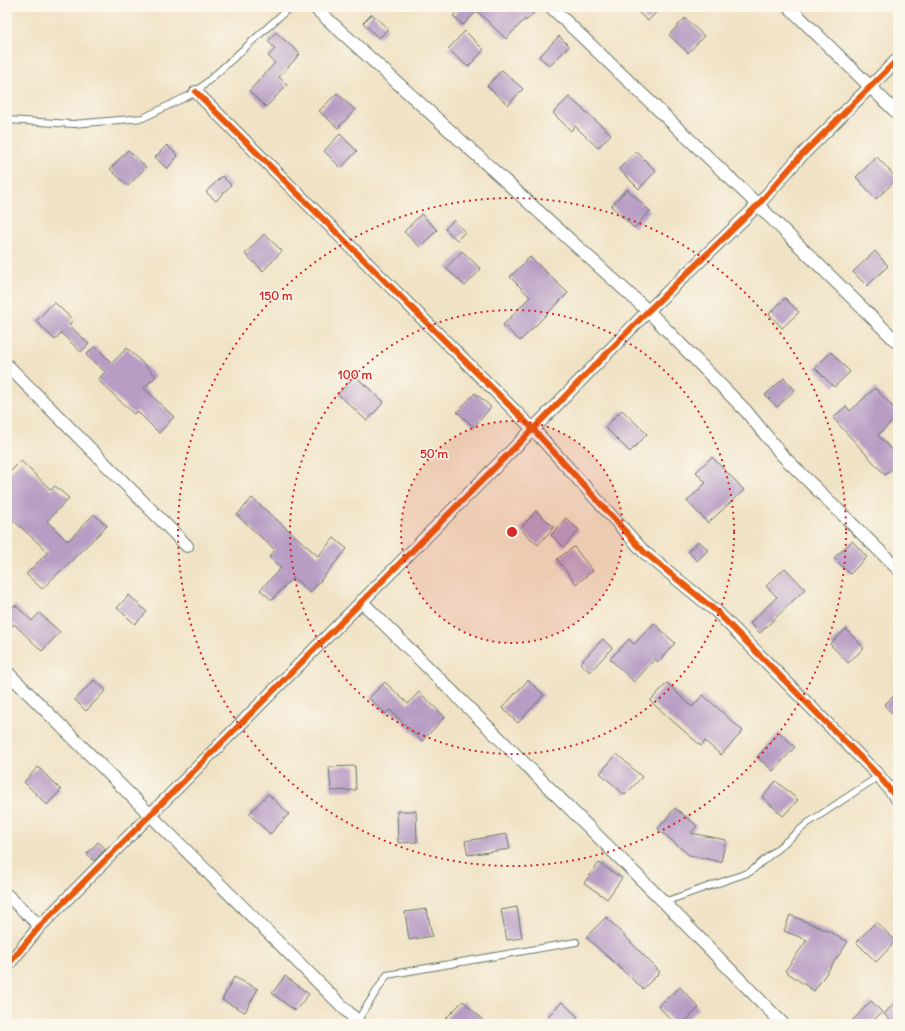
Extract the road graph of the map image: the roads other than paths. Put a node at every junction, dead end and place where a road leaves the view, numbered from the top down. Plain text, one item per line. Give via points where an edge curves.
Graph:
1 (290, 7) edge
2 (314, 7) edge
3 (551, 7) edge
4 (789, 7) edge
5 (898, 59) edge
6 (869, 86) junction
7 (196, 92) junction
8 (898, 114) edge
9 (7, 120) edge
10 (758, 205) junction
11 (648, 311) junction
12 (898, 344) edge
13 (7, 364) edge
14 (533, 430) junction
15 (187, 546) dead end
16 (898, 569) edge
17 (361, 601) junction
18 (7, 672) edge
19 (879, 776) junction
20 (898, 800) edge
21 (151, 815) junction
22 (7, 895) edge
23 (664, 902) junction
24 (40, 926) junction
25 (576, 942) dead end
26 (7, 966) edge
27 (357, 1023) edge
28 (783, 1024) edge

1 - 7 lane
2 - 11 street
3 - 10 street
4 - 6 street
5 - 6 street
6 - 8 street
6 - 10 street via 798,159
7 - 9 lane via 143,118 72,124
7 - 14 street
10 - 11 street
10 - 12 street
11 - 14 street
11 - 16 street via 746,410 782,455
13 - 15 street
14 - 17 street
14 - 19 street via 644,552 716,612
17 - 21 street
17 - 23 street
18 - 21 street
19 - 20 street
19 - 23 lane via 808,823 750,872
21 - 24 street
21 - 27 street
22 - 24 street
23 - 28 street
24 - 26 street
25 - 27 lane via 387,976

